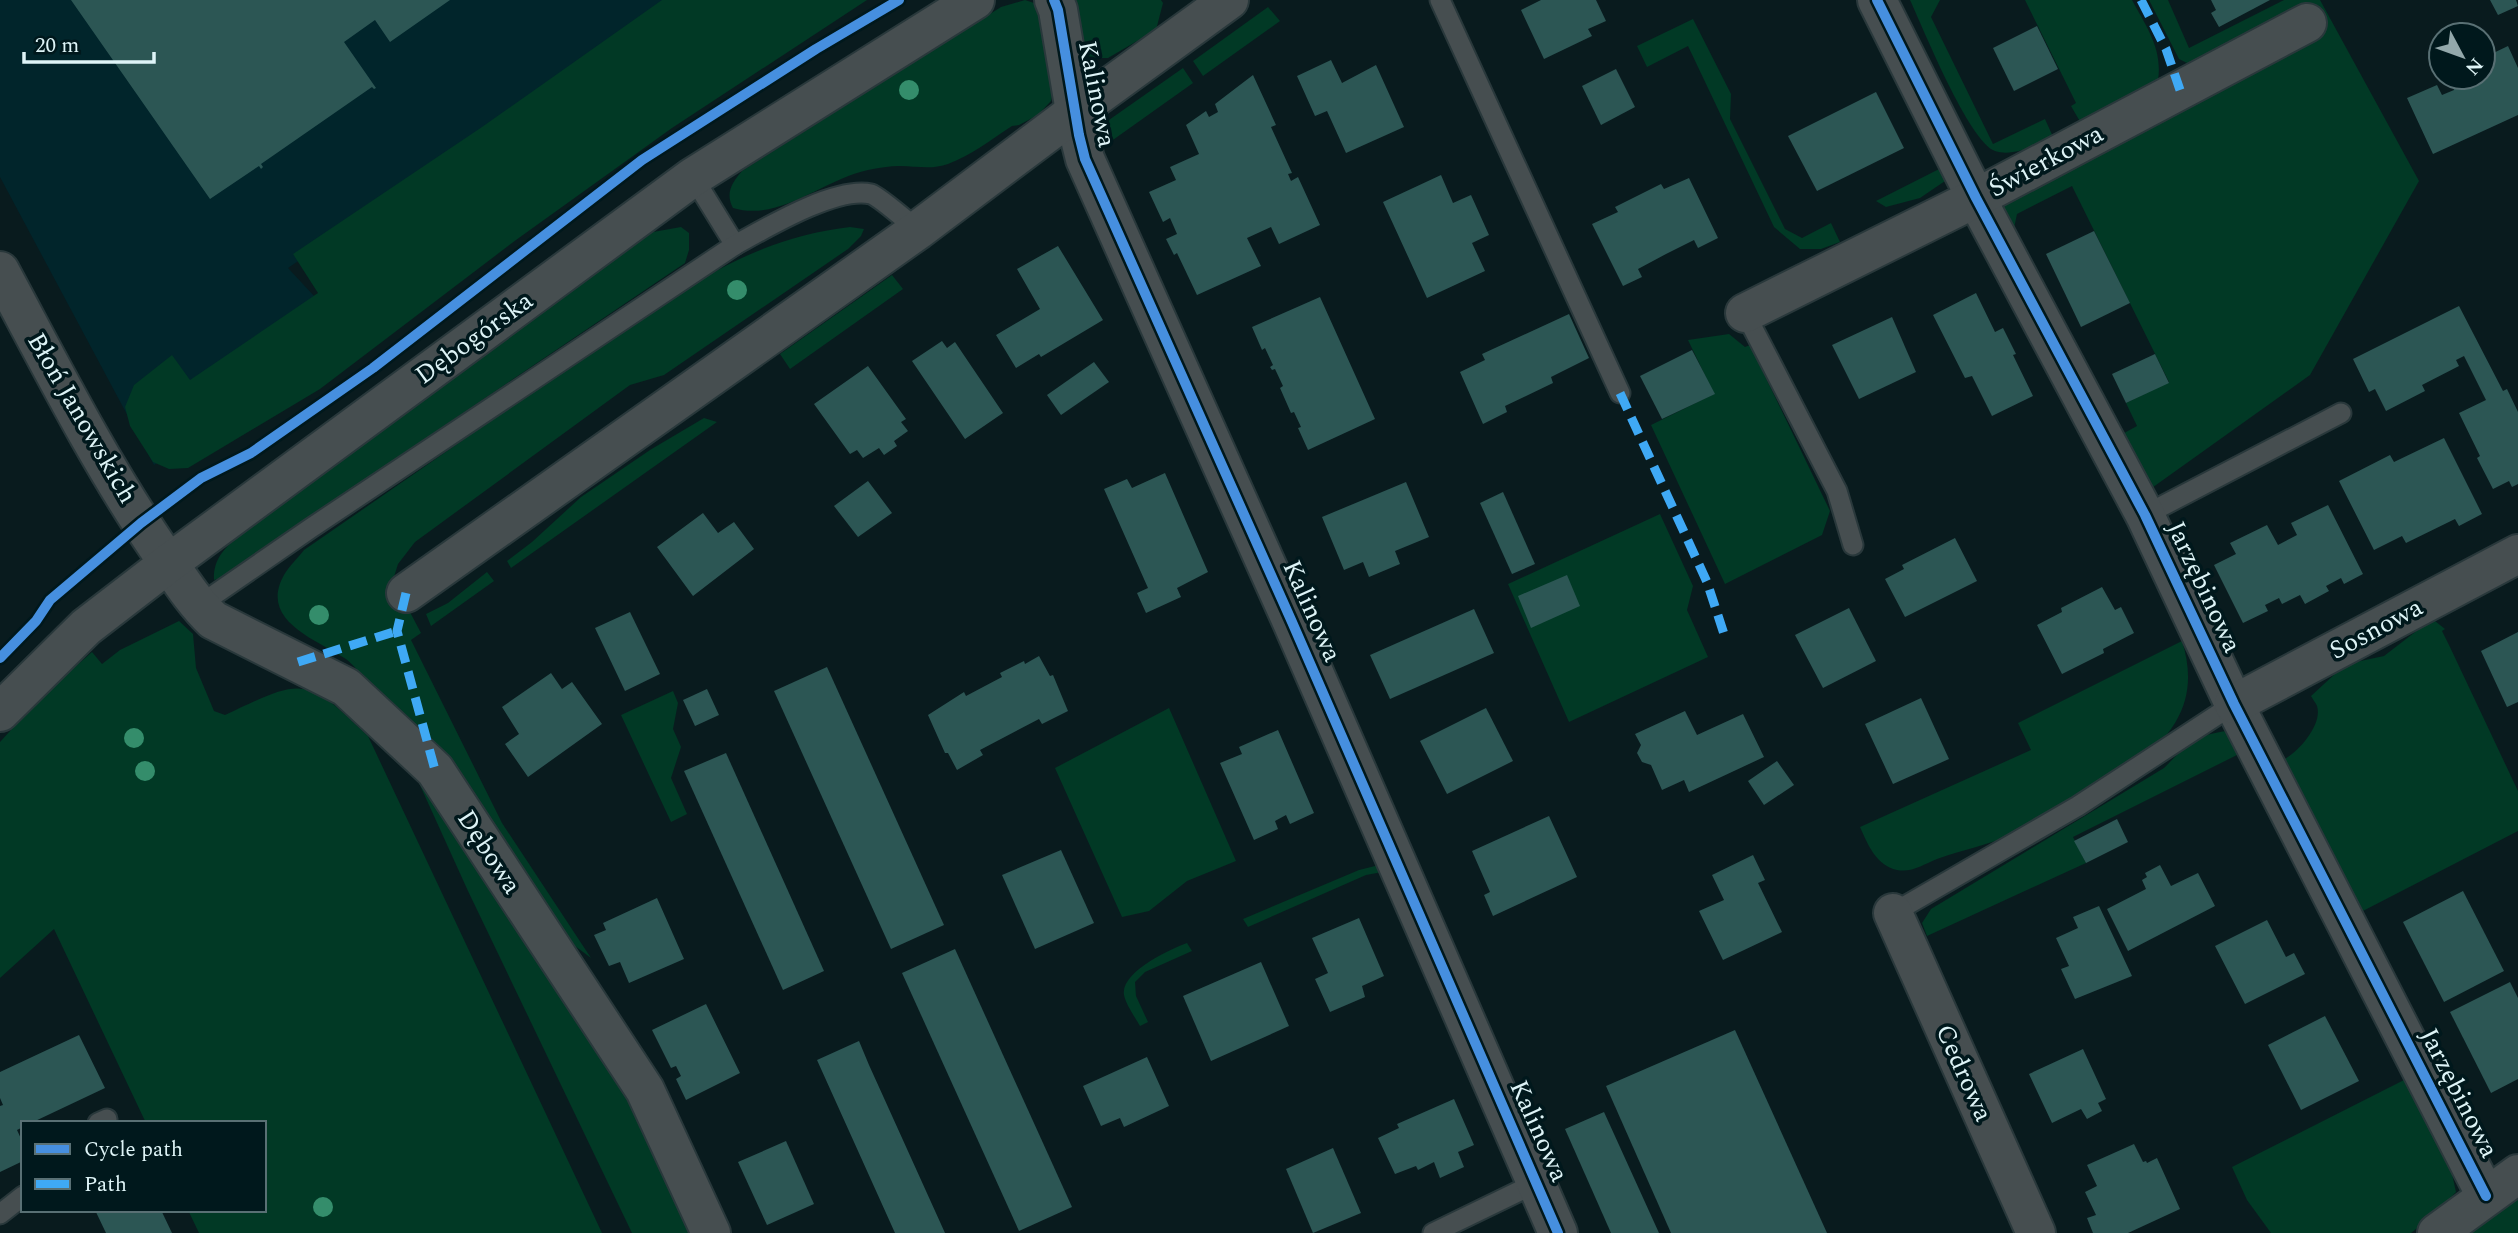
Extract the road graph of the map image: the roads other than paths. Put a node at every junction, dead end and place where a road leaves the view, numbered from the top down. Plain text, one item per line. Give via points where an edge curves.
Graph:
1 (975, 0) edge
2 (1054, 0) edge
3 (1229, 0) edge
4 (1440, 0) edge
5 (1877, 0) edge
6 (2307, 23) dead end
7 (1075, 111) junction
8 (693, 177) junction
9 (1976, 198) junction
10 (918, 230) junction
11 (735, 245) junction
12 (0, 271) edge
13 (1745, 313) joint
14 (1620, 393) dead end
15 (2341, 413) dead end
16 (2145, 515) junction
17 (1853, 545) dead end
18 (2518, 554) edge
19 (169, 563) junction
20 (406, 593) dead end
21 (198, 606) junction
22 (2234, 704) junction
23 (0, 712) edge
24 (1893, 913) joint
25 (2518, 1174) edge
26 (1536, 1183) junction
27 (2486, 1196) junction
28 (21, 1198) edge
29 (0, 1214) edge
30 (711, 1233) edge
31 (1433, 1233) edge
32 (1558, 1233) edge
33 (2036, 1233) edge
34 (2437, 1233) edge

1 - 8 street, Dębogórska
2 - 7 street, Kalinowa
3 - 7 street
4 - 14 lane
5 - 9 street, Jarzębinowa
6 - 9 street, Świerkowa
7 - 10 street
7 - 26 street, Kalinowa via 1085,159 1293,622
8 - 11 lane
8 - 19 street, Dębogórska
9 - 13 street, Świerkowa
9 - 16 street, Jarzębinowa
10 - 11 lane via 871,194 837,196
10 - 20 street
11 - 21 lane
12 - 19 street, Błoń Janowskich via 68,400
13 - 17 lane via 1838,491
15 - 16 lane
16 - 22 street, Jarzębinowa
18 - 22 street, Sosnowa
19 - 21 street, Dębowa
19 - 23 street, Dębogórska via 86,626
21 - 30 street, Dębowa via 213,620 346,687 435,770 645,1090
22 - 24 lane via 2078,806
22 - 27 street, Jarzębinowa
24 - 33 street, Cedrowa
25 - 27 street
26 - 31 lane
26 - 32 street, Kalinowa
27 - 34 street
28 - 29 lane

